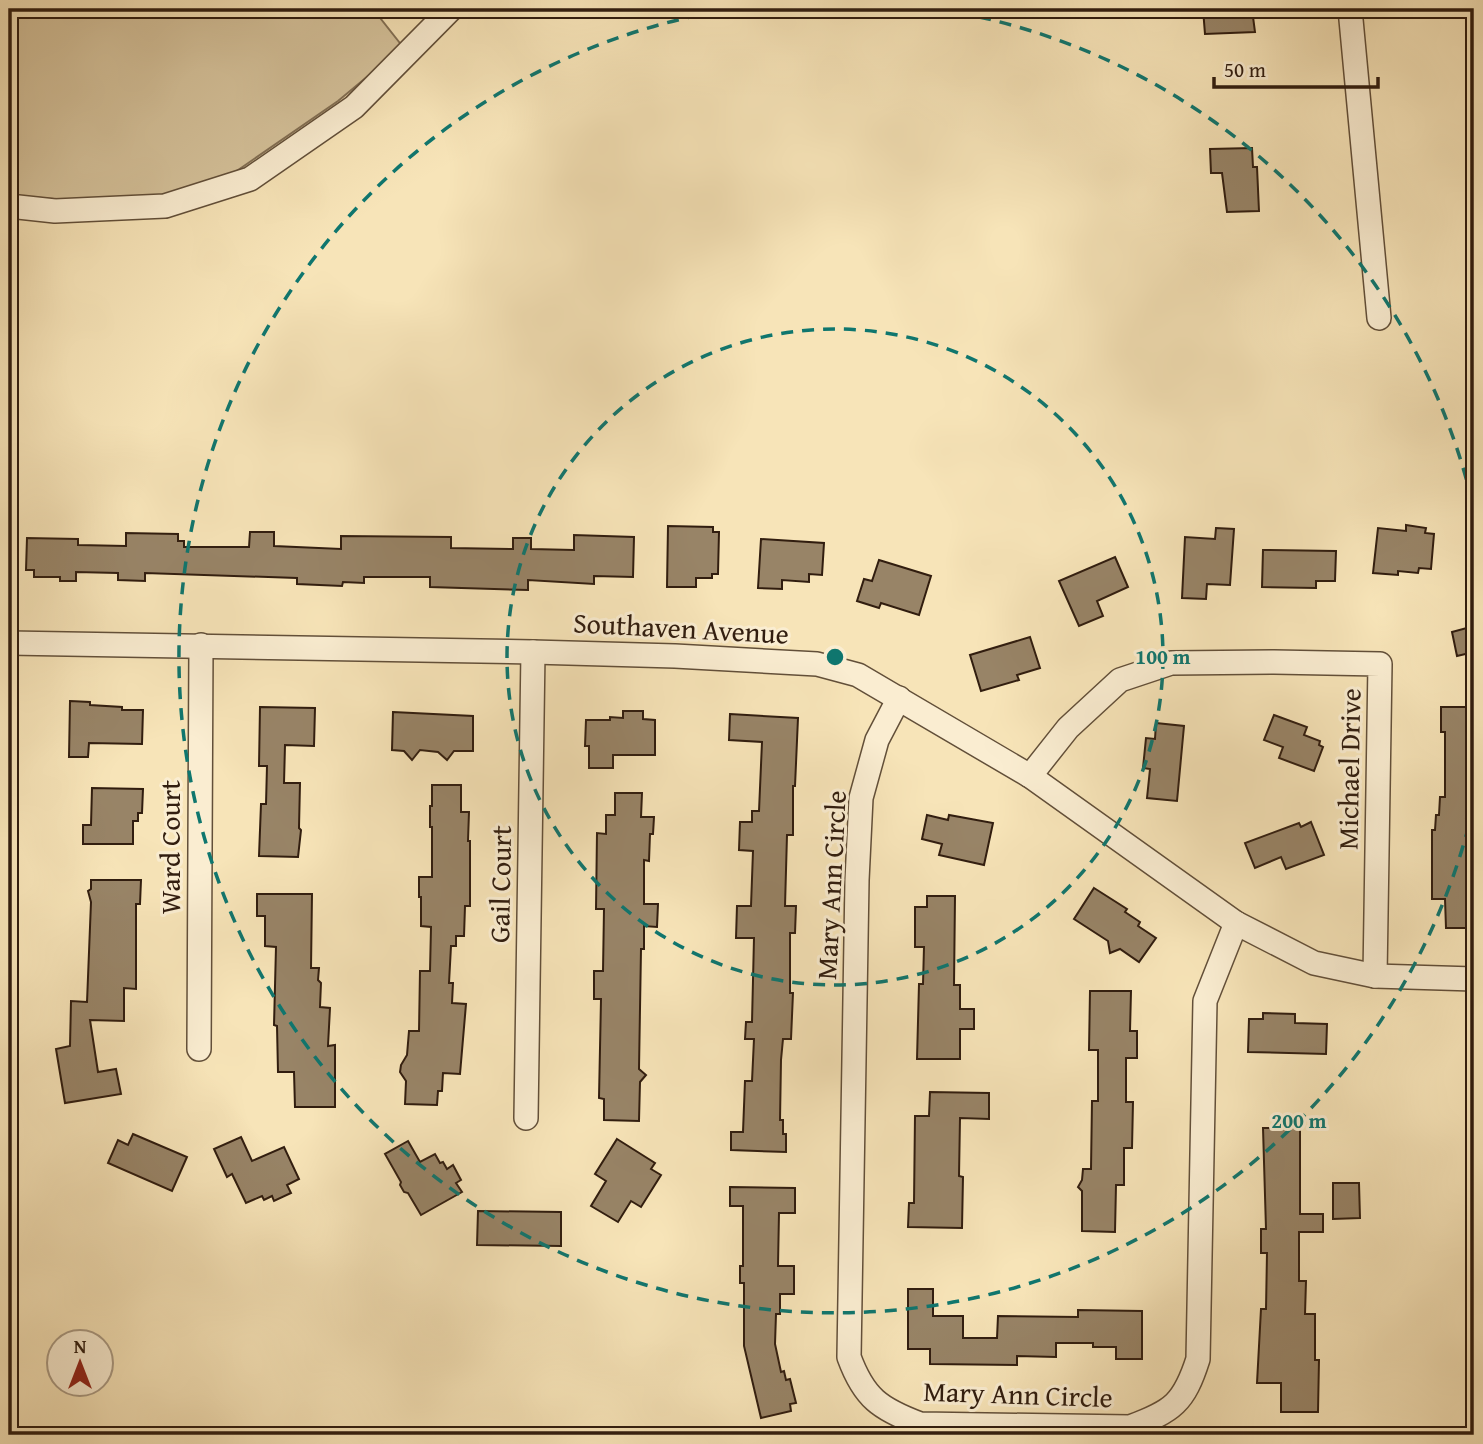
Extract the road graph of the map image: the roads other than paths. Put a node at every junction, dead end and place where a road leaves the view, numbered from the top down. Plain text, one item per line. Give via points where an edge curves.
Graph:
1 (452, 9) edge
2 (1350, 9) edge
3 (9, 206) edge
4 (1378, 318) dead end
5 (9, 643) edge
6 (201, 646) junction
7 (533, 652) junction
8 (899, 698) junction
9 (1030, 776) junction
10 (1236, 923) junction
11 (1375, 976) junction
12 (1474, 979) edge
13 (199, 1049) dead end
14 (526, 1118) dead end

1 - 3 street via 354,107 250,178 165,206 55,211
2 - 4 street
5 - 6 street, Southaven Avenue
6 - 7 street, Southaven Avenue
6 - 13 street, Ward Court
7 - 8 street, Southaven Avenue via 817,664 858,675
7 - 14 street, Gail Court
8 - 9 street, Southaven Avenue
8 - 10 street, Mary Ann Circle via 877,740 861,798 849,1357 867,1396 890,1413 920,1424 1130,1427 1156,1418 1179,1402 1198,1359 1205,1001
9 - 10 street, Southaven Avenue
9 - 11 street, Michael Drive via 1068,729 1120,680 1171,663 1380,664
10 - 11 street, Southaven Avenue via 1314,962
11 - 12 street, Southaven Avenue

